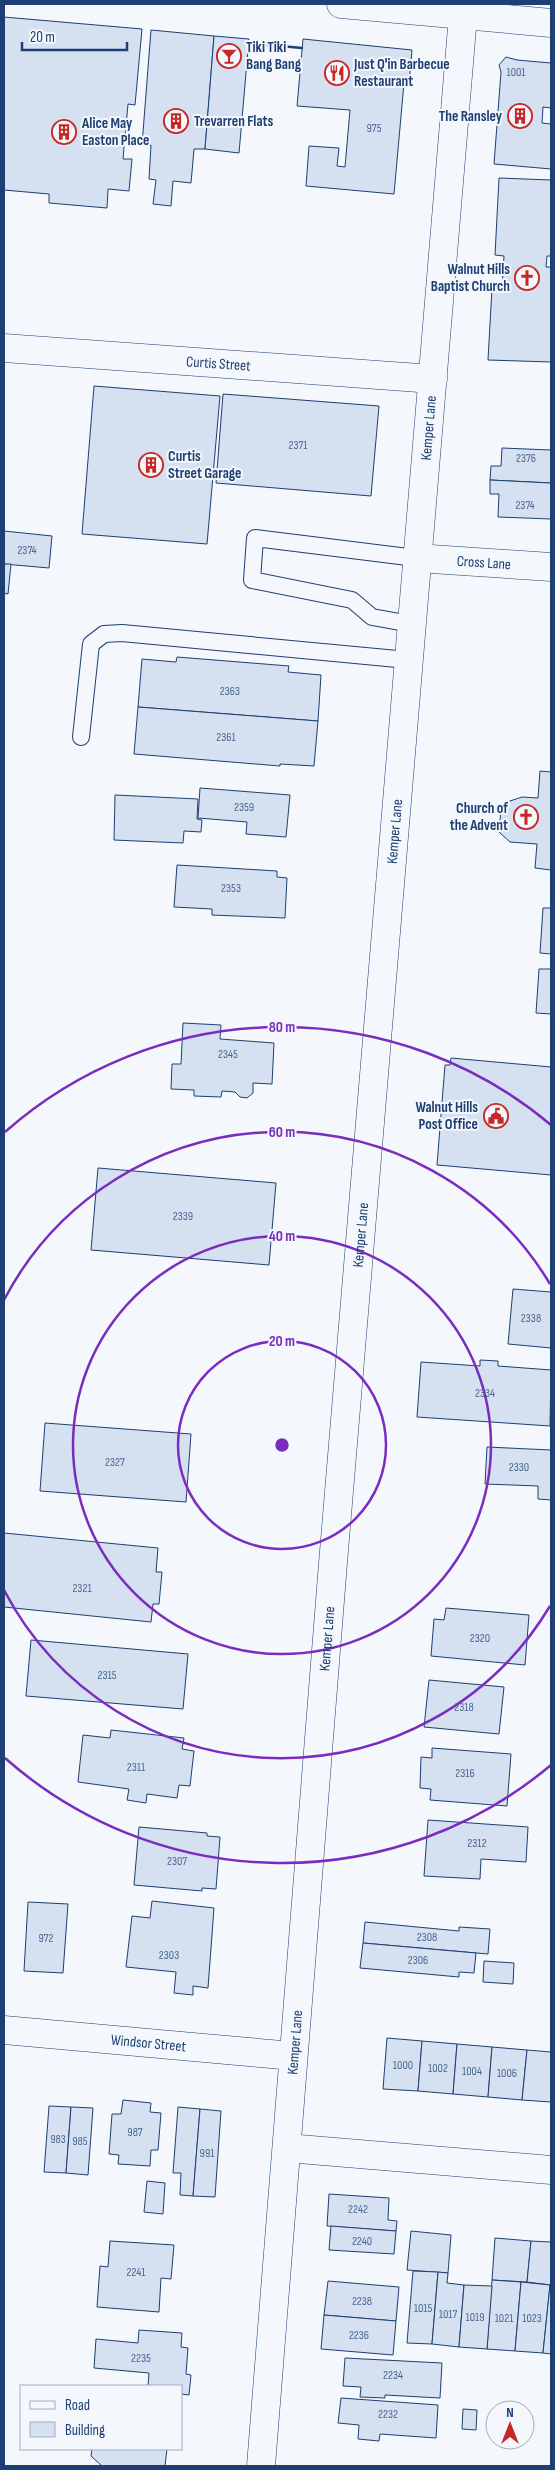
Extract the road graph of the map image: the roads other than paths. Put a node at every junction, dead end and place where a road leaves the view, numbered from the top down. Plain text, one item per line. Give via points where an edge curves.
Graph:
1 (341, 4) edge
2 (464, 10) edge
3 (551, 23) edge
4 (4, 348) edge
5 (433, 379) junction
6 (416, 558) junction
7 (551, 567) edge
8 (411, 624) junction
9 (408, 660) junction
10 (81, 738) dead end
11 (4, 2030) edge
12 (293, 2056) junction
13 (287, 2148) junction
14 (551, 2170) edge
15 (261, 2466) edge

1 - 2 street
2 - 3 street
2 - 5 street, Kemper Lane
4 - 5 street, Curtis Street
5 - 6 street, Kemper Lane
6 - 7 street, Cross Lane
6 - 8 street, Kemper Lane
6 - 8 lane via 255,538 252,580 352,600 372,617
8 - 9 street, Kemper Lane
9 - 10 lane via 122,633 104,634 92,644
9 - 12 street, Kemper Lane
11 - 12 street, Windsor Street
12 - 13 street, Kemper Lane
13 - 14 street
13 - 15 street, Kemper Lane

